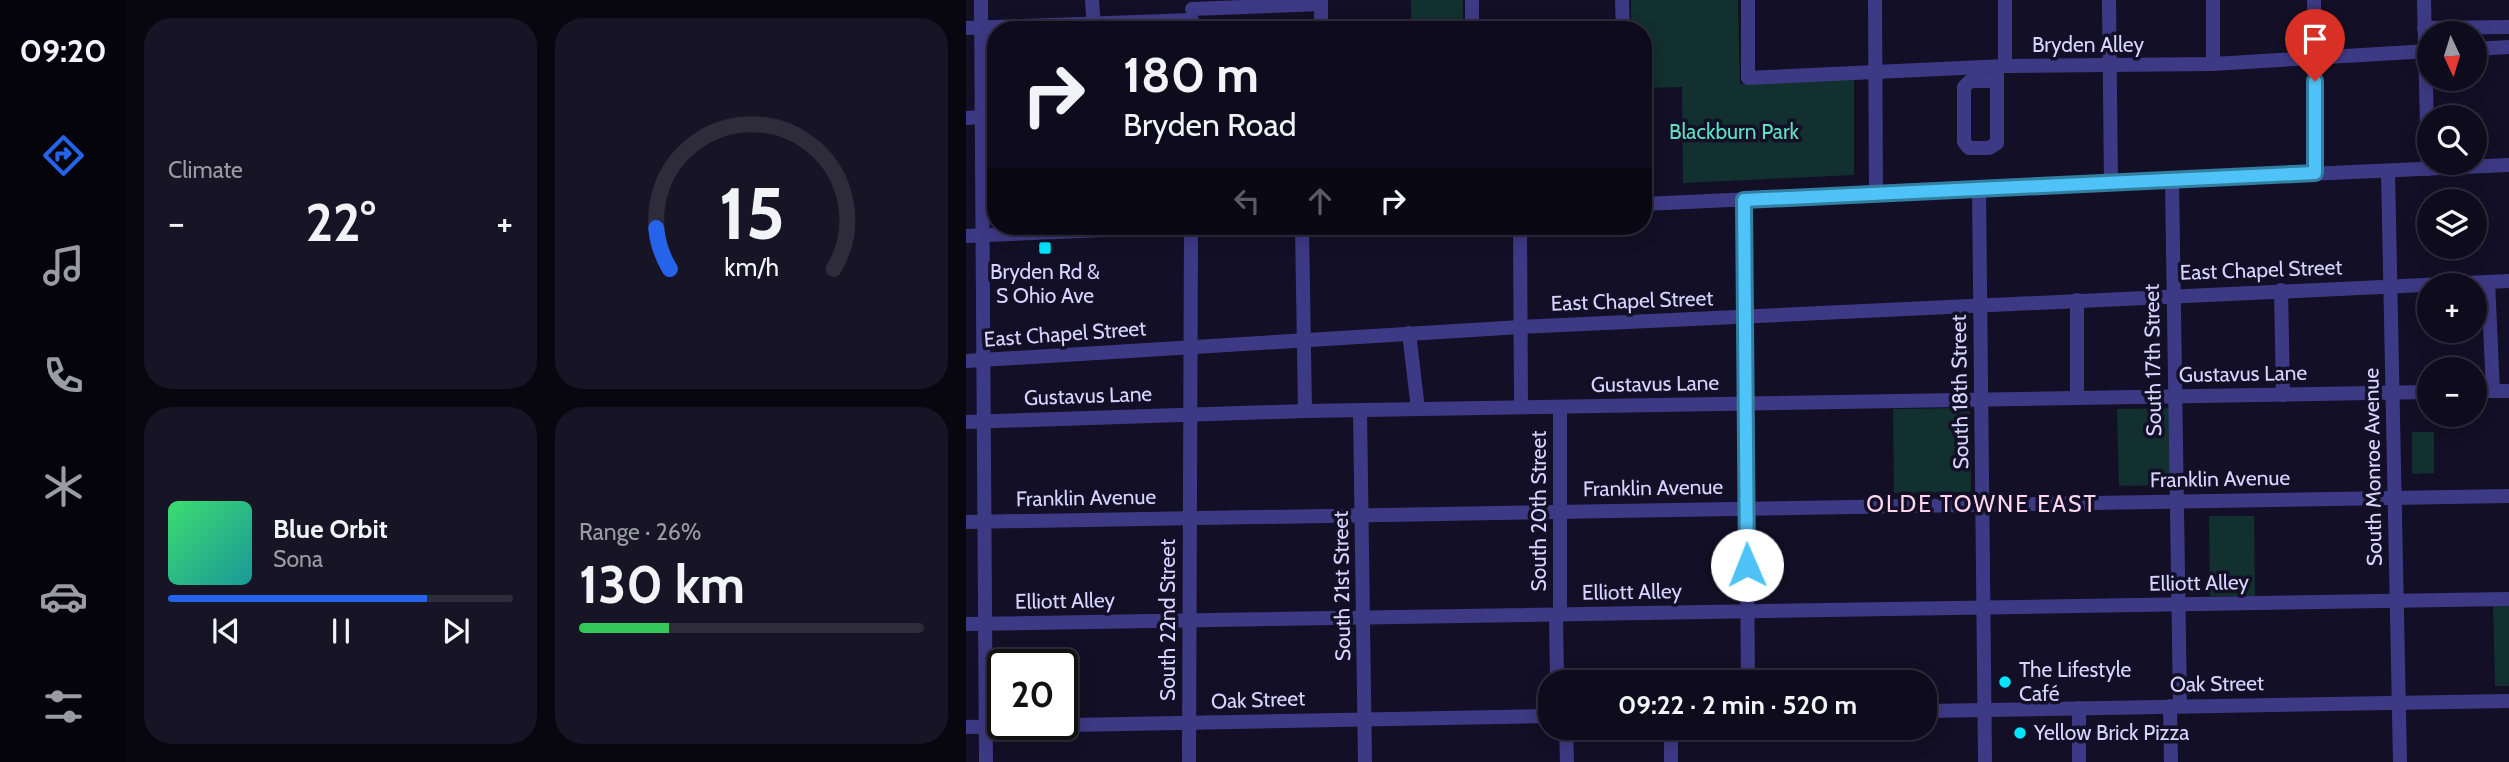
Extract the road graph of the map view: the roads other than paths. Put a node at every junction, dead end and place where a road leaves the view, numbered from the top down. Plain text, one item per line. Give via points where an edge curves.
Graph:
1 (981, 0) edge
2 (1092, 0) edge
3 (1472, 0) edge
4 (1622, 0) edge
5 (1748, 0) edge
6 (1875, 0) edge
7 (2005, 0) edge
8 (2109, 0) edge
9 (2213, 0) edge
10 (2314, 0) edge
11 (2424, 0) edge
12 (1321, 2) edge
13 (1192, 15) edge
14 (1093, 21) edge
15 (1142, 21) edge
16 (1321, 21) edge
17 (1472, 21) edge
18 (1623, 21) edge
19 (2424, 21) edge
20 (2487, 27) edge
21 (2509, 27) edge
22 (966, 28) edge
23 (981, 28) junction
24 (987, 28) edge
25 (2509, 47) edge
26 (2487, 48) edge
27 (2417, 52) edge
28 (2315, 58) junction
29 (2213, 64) junction
30 (2109, 67) junction
31 (2000, 71) junction
32 (1876, 74) junction
33 (987, 95) edge
34 (987, 117) edge
35 (966, 118) edge
36 (987, 151) edge
37 (2509, 165) edge
38 (2487, 166) edge
39 (2417, 170) edge
40 (2388, 171) junction
41 (2315, 173) junction
42 (2172, 181) junction
43 (2110, 183) junction
44 (1979, 189) junction
45 (1876, 194) junction
46 (1744, 200) junction
47 (1652, 204) edge
48 (1003, 235) edge
49 (1191, 235) edge
50 (1303, 235) edge
51 (1520, 235) edge
52 (966, 236) edge
53 (982, 236) junction
54 (2509, 281) edge
55 (2488, 282) junction
56 (2391, 286) junction
57 (2281, 290) junction
58 (2173, 294) junction
59 (2077, 300) junction
60 (1980, 306) junction
61 (1743, 318) junction
62 (1521, 327) junction
63 (1409, 333) junction
64 (1304, 339) junction
65 (1190, 345) junction
66 (966, 361) edge
67 (983, 361) junction
68 (2487, 391) edge
69 (2493, 391) junction
70 (2509, 391) edge
71 (2417, 392) edge
72 (2393, 393) junction
73 (2283, 394) junction
74 (2175, 396) junction
75 (2077, 398) junction
76 (1982, 399) junction
77 (1746, 403) junction
78 (1521, 407) junction
79 (1560, 407) junction
80 (1418, 409) junction
81 (1360, 410) junction
82 (1305, 411) junction
83 (1190, 413) junction
84 (966, 422) edge
85 (984, 422) junction
86 (2509, 496) edge
87 (2394, 498) junction
88 (2177, 500) junction
89 (1983, 503) junction
90 (1746, 508) junction
91 (1561, 511) junction
92 (1362, 514) junction
93 (1190, 517) junction
94 (984, 521) junction
95 (966, 522) edge
96 (2509, 599) edge
97 (2397, 601) junction
98 (2177, 604) junction
99 (1986, 607) junction
100 (1749, 611) junction
101 (1558, 614) junction
102 (1363, 618) junction
103 (1189, 620) junction
104 (966, 624) edge
105 (985, 624) junction
106 (1557, 670) edge
107 (1748, 670) edge
108 (2509, 701) edge
109 (2399, 703) junction
110 (2175, 706) junction
111 (2080, 708) junction
112 (1985, 709) junction
113 (1937, 711) edge
114 (1538, 716) edge
115 (1365, 718) junction
116 (1189, 724) junction
117 (966, 727) edge
118 (986, 727) junction
119 (1566, 740) edge
120 (1671, 740) edge
121 (986, 762) edge
122 (1189, 762) edge
123 (1365, 762) edge
124 (1567, 762) edge
125 (1671, 762) edge
126 (1985, 762) edge
127 (2079, 762) edge
128 (2171, 762) edge
129 (2400, 762) edge

1 - 23 street
2 - 14 street
3 - 17 street
4 - 18 street
5 - 32 street, Bryden Alley via 1748,78
6 - 32 street
7 - 31 street
8 - 30 street
9 - 29 street
10 - 28 street
11 - 19 street
12 - 13 street
12 - 16 street
13 - 15 street
20 - 21 street
22 - 23 street
23 - 24 street
23 - 33 street
25 - 26 street
27 - 28 street, Bryden Alley
28 - 29 street, Bryden Alley
28 - 41 street
29 - 30 street, Bryden Alley
30 - 31 street, Bryden Alley
30 - 43 street
31 - 31 street via 1997,143 1989,148 1969,148 1964,142 1964,87
31 - 32 street, Bryden Alley
32 - 45 street
34 - 35 street
36 - 53 street
37 - 38 street
39 - 40 street
40 - 41 street
40 - 56 street, South Monroe Avenue
41 - 42 street
42 - 43 street
42 - 58 street, South 17th Street
43 - 44 street
44 - 45 street
44 - 60 street, South 18th Street
45 - 46 street
46 - 47 street
46 - 61 street
48 - 53 street
49 - 65 street, South 22nd Street
50 - 64 street
51 - 62 street, South 20th Street
52 - 53 street
53 - 67 street
54 - 55 street, East Chapel Street
55 - 56 street, East Chapel Street
55 - 69 street
56 - 57 street, East Chapel Street
56 - 72 street, South Monroe Avenue
57 - 58 street, East Chapel Street
57 - 73 street
58 - 59 street, East Chapel Street
58 - 74 street, South 17th Street
59 - 60 street, East Chapel Street
59 - 75 street
60 - 61 street, East Chapel Street
60 - 76 street, South 18th Street
61 - 62 street, East Chapel Street
61 - 77 street
62 - 63 street, East Chapel Street
62 - 78 street, South 20th Street
63 - 64 street, East Chapel Street
63 - 80 street
64 - 65 street, East Chapel Street
64 - 82 street
65 - 67 street, East Chapel Street
65 - 83 street, South 22nd Street
66 - 67 street, East Chapel Street
67 - 85 street
68 - 69 street
69 - 70 street
71 - 72 street, Gustavus Lane
72 - 73 street, Gustavus Lane
72 - 87 street, South Monroe Avenue
73 - 74 street, Gustavus Lane
74 - 75 street, Gustavus Lane
74 - 88 street, South 17th Street
75 - 76 street, Gustavus Lane
76 - 77 street, Gustavus Lane
76 - 89 street, South 18th Street
77 - 79 street, Gustavus Lane
77 - 90 street
78 - 79 street, Gustavus Lane
78 - 80 street, Gustavus Lane
79 - 91 street, South 20th Street
80 - 81 street, Gustavus Lane
81 - 82 street, Gustavus Lane
81 - 92 street, South 21st Street
82 - 83 street, Gustavus Lane
83 - 85 street, Gustavus Lane
83 - 93 street, South 22nd Street
84 - 85 street, Gustavus Lane
85 - 94 street
86 - 87 street, Franklin Avenue
87 - 88 street, Franklin Avenue
87 - 97 street, South Monroe Avenue
88 - 89 street, Franklin Avenue
88 - 98 street, South 17th Street
89 - 90 street, Franklin Avenue
89 - 99 street, South 18th Street
90 - 91 street, Franklin Avenue
90 - 100 street
91 - 92 street, Franklin Avenue
91 - 101 street, South 20th Street
92 - 93 street, Franklin Avenue
92 - 102 street, South 21st Street
93 - 94 street, Franklin Avenue
93 - 103 street, South 22nd Street
94 - 95 street, Franklin Avenue
94 - 105 street
96 - 97 street, Elliott Alley
97 - 98 street, Elliott Alley
97 - 109 street, South Monroe Avenue
98 - 99 street, Elliott Alley
98 - 110 street, South 17th Street
99 - 100 street, Elliott Alley
99 - 112 street, South 18th Street
100 - 101 street, Elliott Alley
100 - 107 street
101 - 102 street, Elliott Alley
101 - 106 street, South 20th Street
102 - 103 street, Elliott Alley
102 - 115 street, South 21st Street
103 - 105 street, Elliott Alley
103 - 116 street, South 22nd Street
104 - 105 street, Elliott Alley
105 - 118 street
108 - 109 street, Oak Street
109 - 110 street, Oak Street
109 - 129 street, South Monroe Avenue
110 - 111 street, Oak Street
110 - 128 street, South 17th Street
111 - 112 street, Oak Street
111 - 127 street
112 - 113 street, Oak Street
112 - 126 street, South 18th Street
114 - 115 street, Oak Street
115 - 116 street, Oak Street
115 - 123 street, South 21st Street
116 - 118 street, Oak Street
116 - 122 street, South 22nd Street
117 - 118 street, Oak Street
118 - 121 street
119 - 124 street
120 - 125 street

